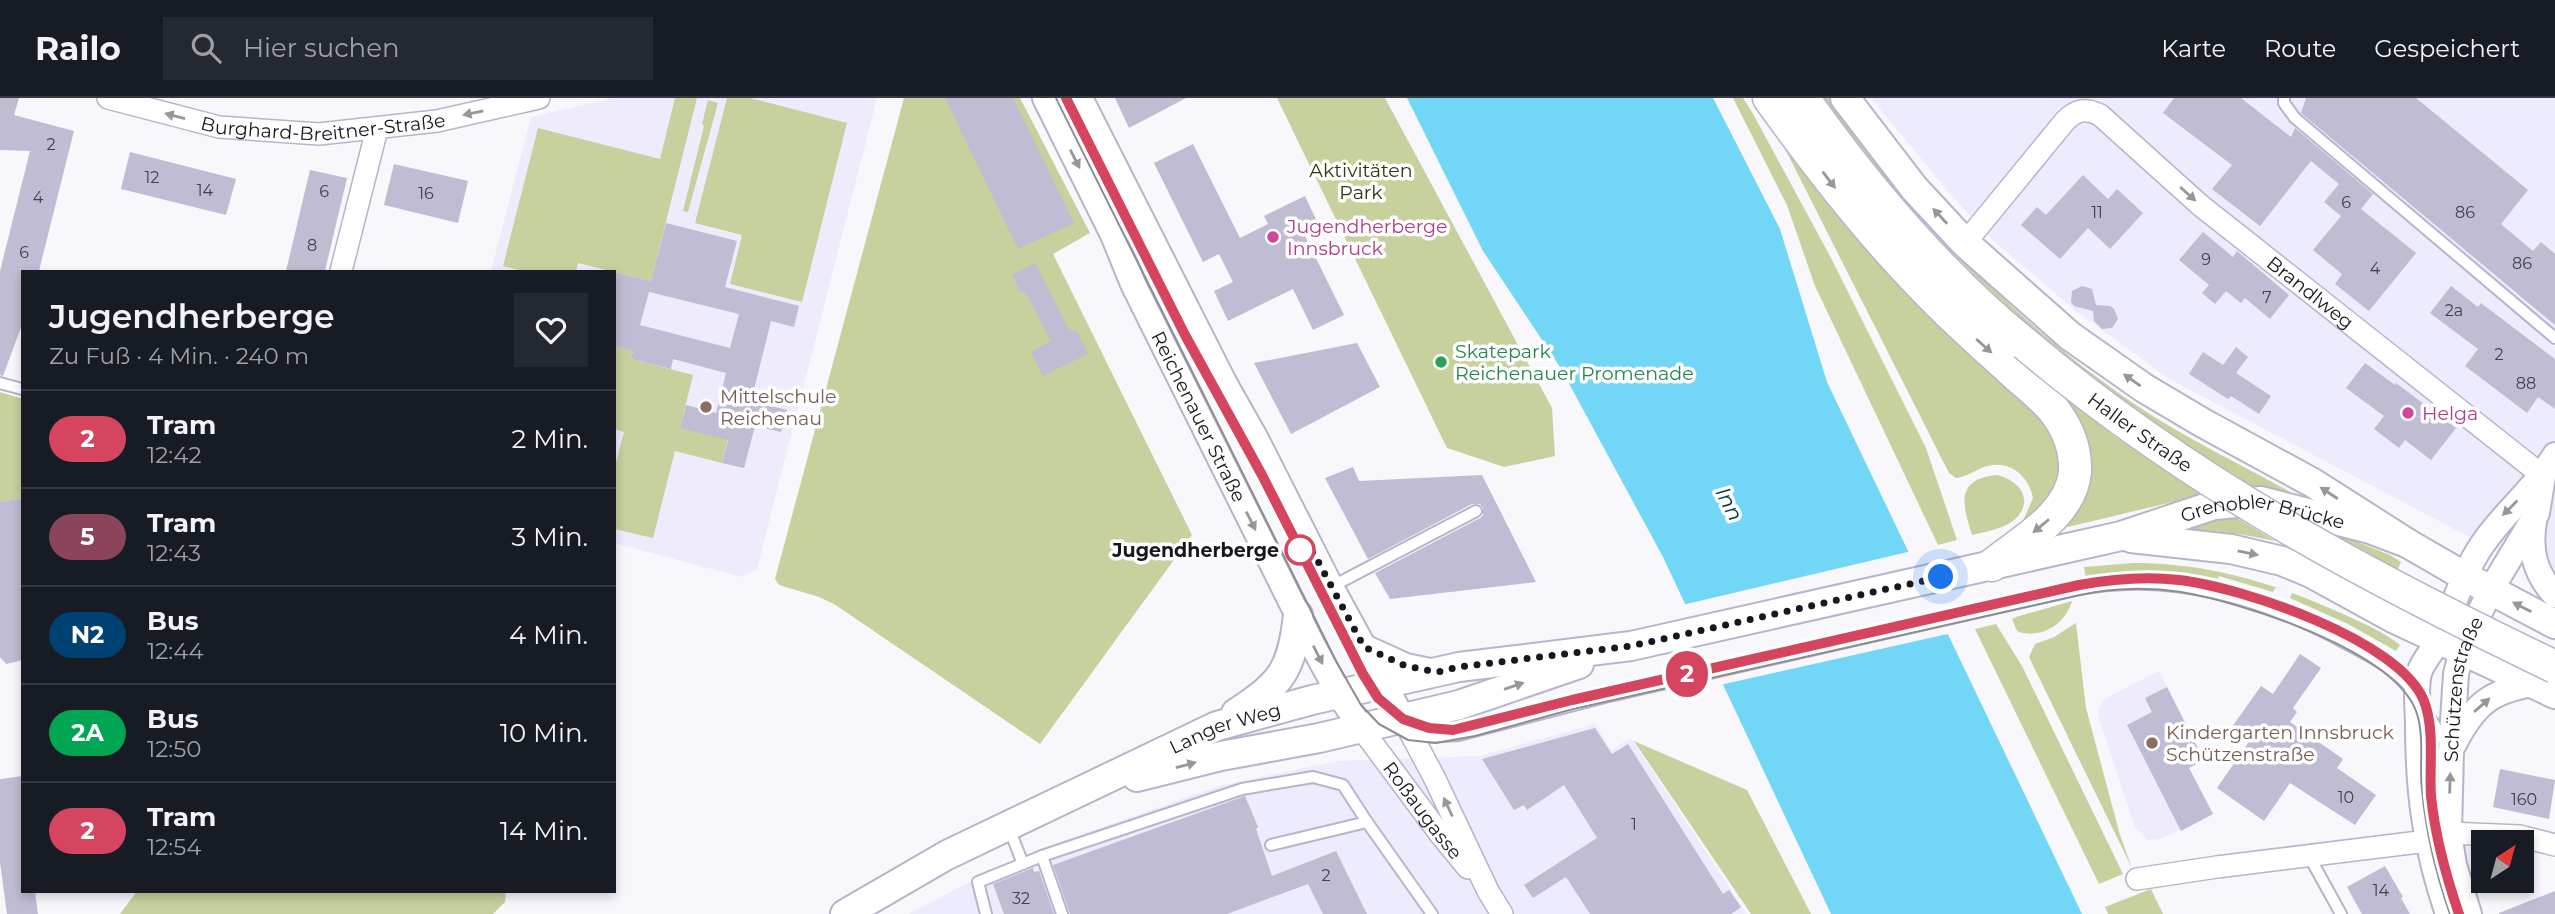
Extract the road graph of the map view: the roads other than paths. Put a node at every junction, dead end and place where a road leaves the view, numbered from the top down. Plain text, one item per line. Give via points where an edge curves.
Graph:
1 (108, 98) edge
2 (539, 98) edge
3 (1045, 98) edge
4 (1080, 98) edge
5 (1769, 98) edge
6 (1803, 98) edge
7 (1845, 98) edge
8 (2284, 98) edge
9 (2086, 108) edge
10 (377, 129) junction
11 (1965, 243) junction
12 (341, 270) edge
13 (2555, 338) edge
14 (0, 383) edge
15 (21, 389) edge
16 (2549, 465) edge
17 (1476, 511) dead end
18 (2536, 517) junction
19 (2121, 537) junction
20 (2411, 545) junction
21 (1992, 565) junction
22 (2464, 576) junction
23 (1331, 587) junction
24 (2344, 590) junction
25 (2490, 591) junction
26 (2555, 595) edge
27 (1298, 615) junction
28 (2393, 618) junction
29 (2555, 624) edge
30 (2451, 645) junction
31 (1631, 646) junction
32 (1364, 647) junction
33 (1438, 672) junction
34 (2548, 682) edge
35 (1384, 684) junction
36 (2418, 685) junction
37 (1339, 694) junction
38 (1217, 726) junction
39 (1389, 726) junction
40 (1459, 735) junction
41 (2451, 751) junction
42 (1073, 794) junction
43 (1367, 822) junction
44 (1008, 825) junction
45 (2438, 837) junction
46 (1271, 845) dead end
47 (2555, 845) edge
48 (1042, 856) junction
49 (2309, 856) junction
50 (1023, 864) junction
51 (2137, 879) dead end
52 (1488, 891) junction
53 (845, 914) edge
54 (986, 914) edge
55 (1062, 914) edge
56 (1432, 914) edge
57 (1502, 914) edge
58 (2341, 914) edge
59 (2448, 914) edge
60 (2469, 914) edge

10 -> 1 street, Burghard-Breitner-Straße via 319,134 219,127
2 -> 10 street, Burghard-Breitner-Straße
3 -> 27 street, Reichenauer Straße
4 - 23 street, Reichenauer Straße
5 -> 21 main road via 1885,246 2051,407 2068,433 2075,464 2068,496 2053,516
6 - 34 main road, Haller Straße, bridge via 1900,222 1944,268 2020,341 2106,410 2208,481
11 -> 7 main road, Haller Straße via 1914,188
8 - 13 lane via 2295,118
9 - 11 street, Brandlweg via 2065,121
9 -> 16 street, Brandlweg via 2366,337
10 - 12 street
20 -> 11 main road, Haller Straße via 2313,483 2144,388 2070,336
14 - 15 lane
16 - 18 street
16 -> 22 street, Schützenstraße via 2502,516
17 - 23 lane
18 - 25 street, Schützenstraße
18 - 26 street via 2534,561
19 - 20 main road, Grenobler Brücke via 2214,505 2261,501 2370,529
19 - 21 main road, Grenobler Brücke
19 -> 24 main road, Grenobler Brücke via 2260,555
20 - 22 main road, Haller Straße
20 - 24 main road via 2419,553 2419,563 2403,584 2376,594
21 - 31 main road, Grenobler Brücke
22 - 25 main road, Haller Straße
22 - 30 street, Schützenstraße
23 - 32 street, Reichenauer Straße
24 - 28 main road
29 -> 25 main road, Haller Straße
25 - 30 street, Schützenstraße
27 -> 37 street, Reichenauer Straße
27 - 38 main road via 1286,670 1256,700
28 - 30 main road
28 - 36 street via 2410,637
30 - 34 main road
30 - 36 street, Schützenstraße
30 - 41 street, Schützenstraße via 2456,674
31 - 33 main road, Grenobler Brücke
39 -> 31 main road, Grenobler Brücke
32 - 33 street via 1406,666
32 - 35 street, Reichenauer Straße
33 - 35 main road, Grenobler Brücke
41 -> 34 street via 2467,720 2483,702 2506,689
35 - 37 main road, Langer Weg
35 - 39 street, Reichenauer Straße
36 - 40 lane via 2339,639 2287,616 2210,592 2157,584 2111,585 1643,688
36 - 41 lane
36 - 45 street, Schützenstraße via 2419,785
37 - 38 main road, Langer Weg
37 - 39 street, Reichenauer Straße
38 - 42 main road, Langer Weg
39 - 40 lane
39 - 40 lane via 1425,737
42 -> 39 main road, Langer Weg via 1221,756
39 - 52 street, Roßaugasse via 1440,834
52 -> 39 street, Roßaugasse via 1434,777
45 -> 41 street, Schützenstraße
42 - 44 main road, Langer Weg
43 - 46 lane
43 - 48 lane via 1343,785 1313,777 1242,789
43 - 56 lane
44 - 50 lane
44 - 53 main road, Langer Weg
45 - 47 street via 2519,836
45 - 49 street
45 - 59 street, Schützenstraße
45 - 60 street, Schützenstraße via 2454,865
48 - 50 lane
48 - 55 lane
49 - 51 street
49 - 58 lane
50 - 54 lane via 978,883
52 - 57 street, Roßaugasse

